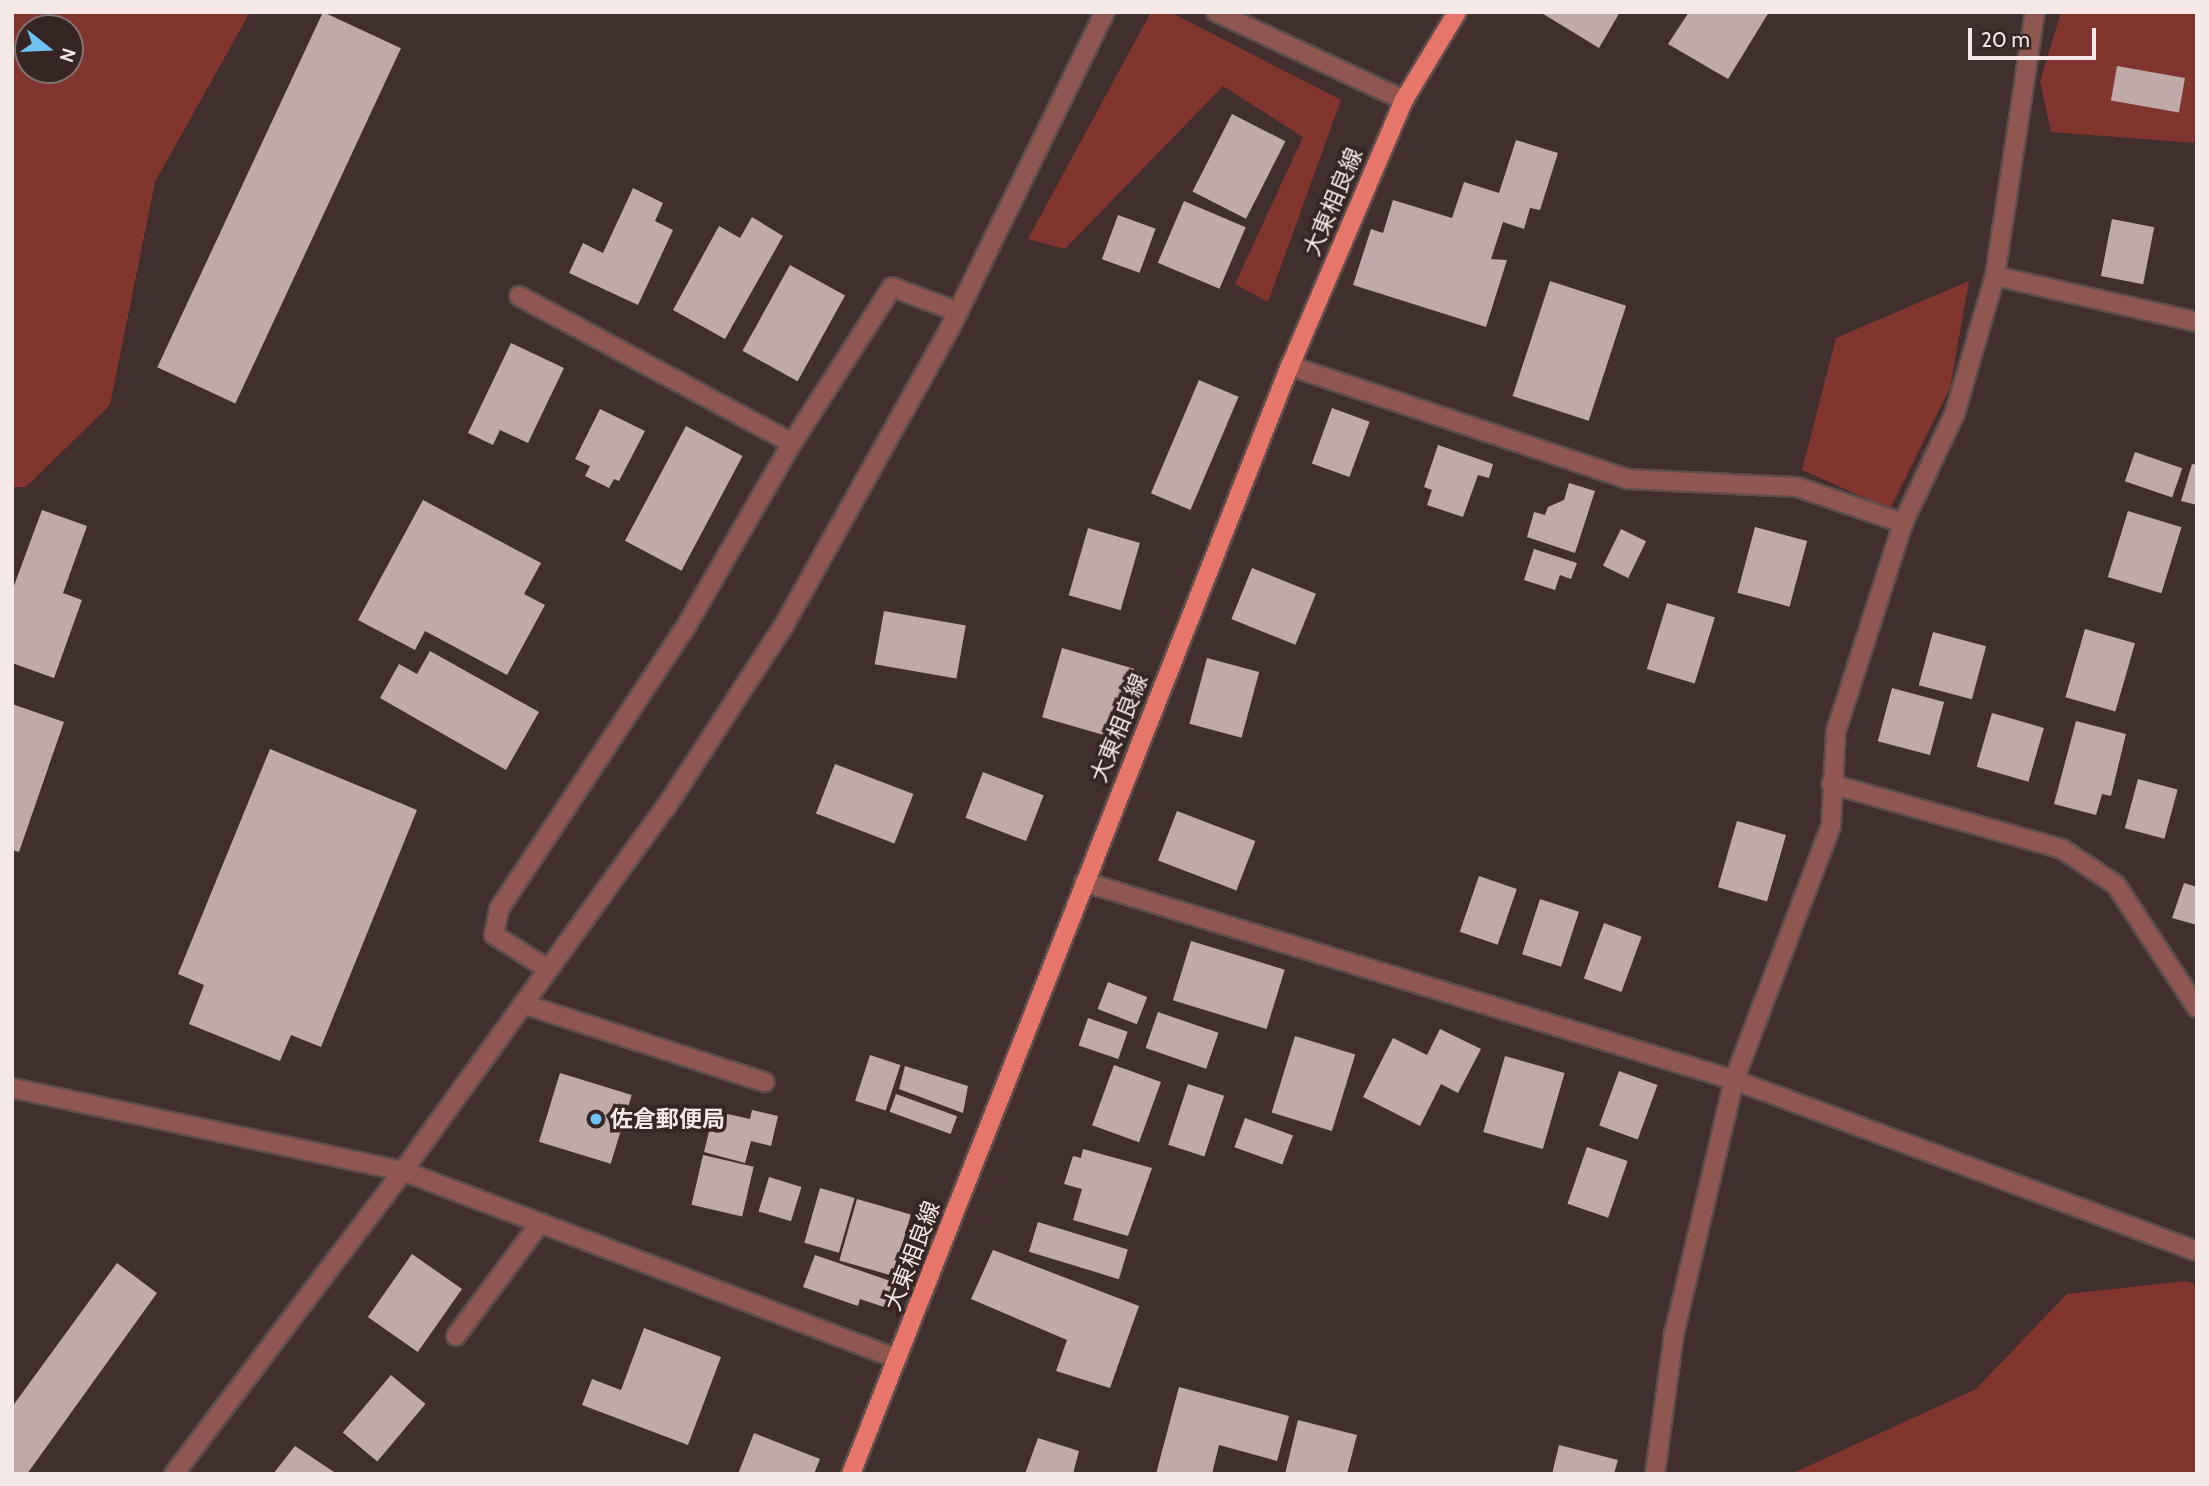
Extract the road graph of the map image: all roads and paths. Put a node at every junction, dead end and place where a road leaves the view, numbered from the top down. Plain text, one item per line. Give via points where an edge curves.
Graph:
1 (1105, 12) edge
2 (1216, 12) edge
3 (1457, 12) edge
4 (2035, 12) edge
5 (1405, 100) junction
6 (1995, 276) junction
7 (519, 296) dead end
8 (958, 312) junction
9 (2197, 322) edge
10 (1290, 366) junction
11 (792, 443) junction
12 (1903, 523) junction
13 (1831, 784) junction
14 (1084, 881) junction
15 (548, 969) junction
16 (523, 1004) junction
17 (2197, 1008) edge
18 (1734, 1080) junction
19 (765, 1082) dead end
20 (12, 1088) edge
21 (402, 1171) junction
22 (540, 1223) junction
23 (2197, 1251) edge
24 (456, 1336) dead end
25 (898, 1359) junction
26 (174, 1474) edge
27 (851, 1474) edge
28 (1655, 1474) edge

1 - 8 street
2 - 5 street
3 - 5 main road, 大東相良線
4 - 6 street
5 - 10 main road, 大東相良線
6 - 9 street
6 - 12 street via 1955,413
7 - 11 street
8 - 11 street via 892,287
8 - 15 street via 783,627 666,807
10 - 12 street via 1627,479 1797,487
10 - 14 main road, 大東相良線
11 - 15 street via 684,630 499,909 494,935
12 - 13 street via 1836,732
13 - 17 street via 2062,849 2116,885
13 - 18 street via 1831,826
14 - 18 street
14 - 25 main road, 大東相良線
15 - 16 street
16 - 19 street
16 - 21 street
18 - 23 street
18 - 28 street via 1674,1334
20 - 21 street
21 - 22 street
21 - 26 street
22 - 24 street
22 - 25 street
25 - 27 main road, 大東相良線

